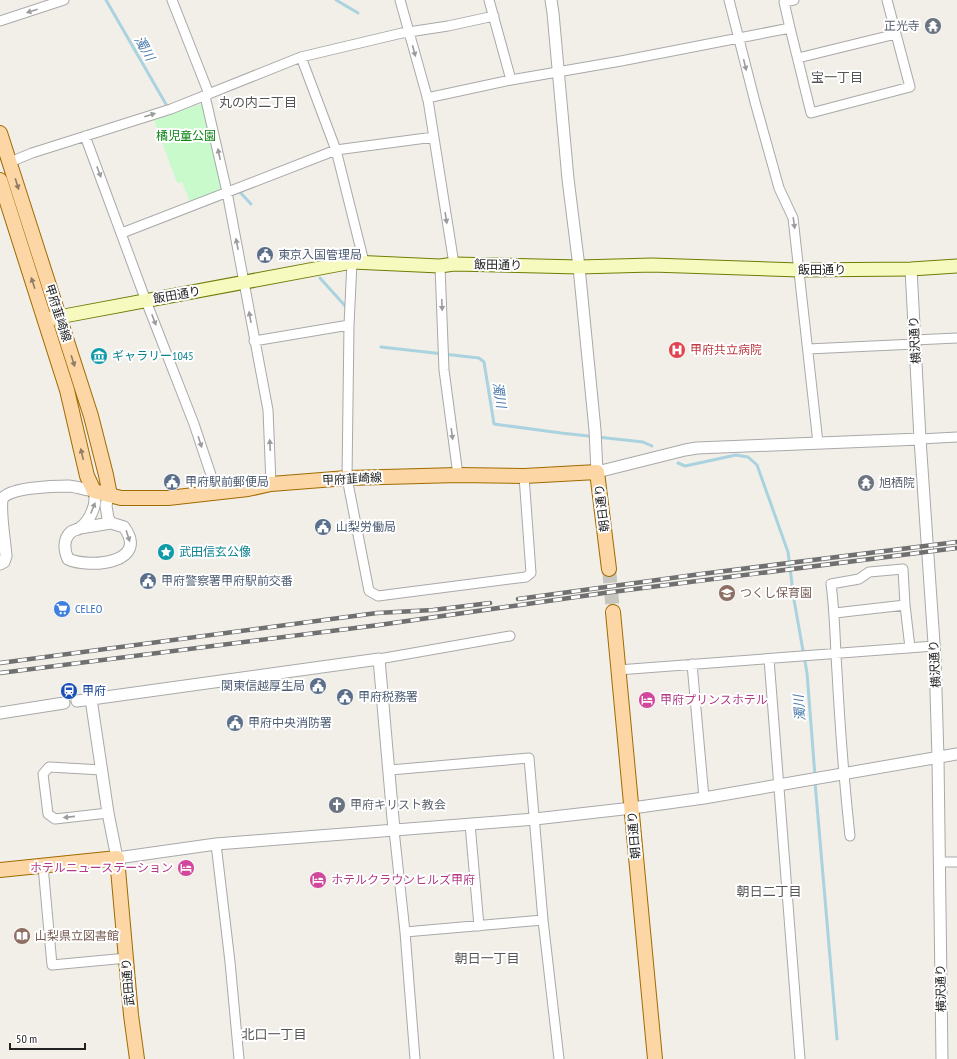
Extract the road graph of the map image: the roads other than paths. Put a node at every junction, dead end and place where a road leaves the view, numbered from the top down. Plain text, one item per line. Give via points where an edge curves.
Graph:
1 (64, 0) edge
2 (172, 0) edge
3 (400, 0) edge
4 (489, 0) edge
5 (551, 0) edge
6 (729, 0) edge
7 (794, 0) edge
8 (887, 0) edge
9 (784, 1) edge
10 (494, 16) junction
11 (0, 21) edge
12 (790, 28) junction
13 (409, 32) junction
14 (896, 34) junction
15 (738, 37) junction
16 (301, 57) junction
17 (798, 58) junction
18 (558, 72) junction
19 (511, 80) junction
20 (207, 95) junction
21 (427, 98) junction
22 (0, 133) edge
23 (85, 136) junction
24 (434, 137) junction
25 (336, 150) junction
26 (10, 162) junction
27 (0, 180) edge
28 (227, 192) junction
29 (122, 233) junction
30 (358, 262) junction
31 (447, 265) junction
32 (957, 266) edge
33 (579, 267) junction
34 (911, 269) junction
35 (799, 270) junction
36 (244, 283) junction
37 (146, 300) junction
38 (52, 318) junction
39 (348, 324) junction
40 (957, 338) edge
41 (254, 341) junction
42 (915, 342) junction
43 (808, 349) junction
44 (957, 437) edge
45 (920, 439) junction
46 (818, 443) junction
47 (597, 472) junction
48 (458, 475) junction
49 (524, 476) junction
50 (347, 478) junction
51 (271, 484) junction
52 (94, 491) junction
53 (217, 493) junction
54 (108, 495) junction
55 (111, 523) junction
56 (80, 528) junction
57 (0, 564) edge
58 (609, 569) tunnel mouth
59 (905, 605) junction
60 (613, 612) tunnel mouth
61 (835, 613) junction
62 (510, 636) dead end
63 (934, 646) junction
64 (910, 648) junction
65 (836, 654) junction
66 (379, 659) junction
67 (769, 659) junction
68 (692, 664) junction
69 (618, 670) junction
70 (91, 699) junction
71 (77, 701) dead end
72 (64, 703) dead end
73 (0, 713) edge
74 (957, 754) edge
75 (938, 758) junction
76 (957, 758) edge
77 (102, 770) junction
78 (390, 770) junction
79 (843, 775) junction
80 (779, 786) junction
81 (704, 798) junction
82 (632, 808) junction
83 (108, 813) junction
84 (535, 819) junction
85 (470, 824) junction
86 (394, 830) junction
87 (850, 836) dead end
88 (216, 844) junction
89 (117, 858) junction
90 (939, 862) junction
91 (957, 862) edge
92 (43, 866) junction
93 (0, 870) edge
94 (544, 920) junction
95 (479, 926) junction
96 (405, 932) junction
97 (126, 958) junction
98 (137, 1059) edge
99 (239, 1059) edge
100 (414, 1059) edge
101 (558, 1059) edge
102 (655, 1059) edge
103 (800, 1059) edge
104 (942, 1059) edge

1 -> 11 street
2 - 20 street
3 - 13 street
4 - 10 street
5 - 18 street
6 - 15 street
7 - 9 street
8 - 14 street
9 - 12 street
10 - 13 street
10 - 19 street
12 - 15 street
12 - 17 street
13 - 16 street
13 -> 21 street
14 - 17 street
14 - 17 street via 910,87 811,113
15 - 18 street
15 -> 35 street via 779,188 793,218
16 - 20 street
16 - 25 street
18 - 19 street
18 - 33 street
19 - 21 street
23 -> 20 street
28 -> 20 street
21 - 24 street
22 - 26 main road, 甲府韮崎線
23 - 26 street via 26,154
23 -> 29 street
24 - 25 street
24 -> 31 street
25 - 28 street
25 - 30 street
26 -> 38 main road, 甲府韮崎線
38 -> 27 main road, 甲府韮崎線
28 - 29 street
36 -> 28 street
29 - 37 street
30 - 31 main road, 飯田通り
30 - 36 main road, 飯田通り
30 - 39 street
31 - 33 main road, 飯田通り
31 -> 48 street via 444,370
32 - 34 main road, 飯田通り
33 - 35 main road, 飯田通り via 652,265
33 - 47 street
34 - 35 main road, 飯田通り
34 - 42 street, 横沢通り
35 - 43 street
36 - 37 main road, 飯田通り
41 -> 36 street
37 - 38 main road, 飯田通り
37 -> 53 street via 194,424
52 -> 38 main road, 甲府韮崎線 via 67,390
38 -> 54 main road, 甲府韮崎線 via 91,416 106,475
39 - 41 street
39 - 50 street
40 - 42 street
51 -> 41 street via 268,410
42 - 43 street
42 - 45 street, 横沢通り
43 - 46 street
44 - 45 street
45 - 46 street
45 - 63 street, 横沢通り
46 - 47 street via 697,448
47 - 49 main road, 甲府韮崎線
47 - 58 main road, 朝日通り
48 - 49 main road, 甲府韮崎線
48 - 50 main road, 甲府韮崎線
49 - 50 street via 531,572 526,577 378,596 369,591
50 - 51 main road, 甲府韮崎線
51 - 53 main road, 甲府韮崎線
52 - 54 main road, 甲府韮崎線
56 -> 52 street via 96,504
52 - 57 street via 70,486 39,487 4,497 2,519 6,556
53 - 54 main road, 甲府韮崎線 via 168,498 121,498
54 - 55 street via 106,506
55 - 56 street
55 -> 56 street via 124,527 130,537 129,548 116,561 87,564 68,558 65,552 66,538
59 - 61 street
59 - 61 street via 903,569 869,572 859,579 831,584
59 - 64 street
60 - 69 main road, 朝日通り
61 - 65 street
62 - 66 street
63 - 64 street
63 - 75 street, 横沢通り
64 - 65 street
65 - 67 street
65 - 79 street
66 - 70 street
66 - 78 street
67 - 68 street
67 - 80 street
68 - 69 street
68 - 81 street
69 - 82 main road, 朝日通り
70 - 71 street
70 - 77 street
72 - 73 street
74 - 75 street
75 - 76 street
75 - 79 street
75 - 90 street, 横沢通り
77 - 83 street
83 -> 77 street via 55,819 48,814 43,774 49,767
78 - 84 street via 529,758
78 - 86 street
79 - 80 street
79 - 87 street
80 - 81 street
80 - 103 street
81 - 82 street
82 - 84 street
82 - 102 main road, 朝日通り
83 - 89 street
84 - 85 street
84 - 94 street
85 - 86 street
85 - 95 street
86 - 88 street
86 - 96 street
88 - 89 street
88 - 99 street
89 - 92 main road
89 - 97 main road, 武田通り
90 - 91 street
90 - 104 street, 横沢通り
92 - 93 main road
92 - 97 street via 52,965
94 - 95 street
94 - 101 street
95 - 96 street
96 - 100 street
97 - 98 main road, 武田通り

